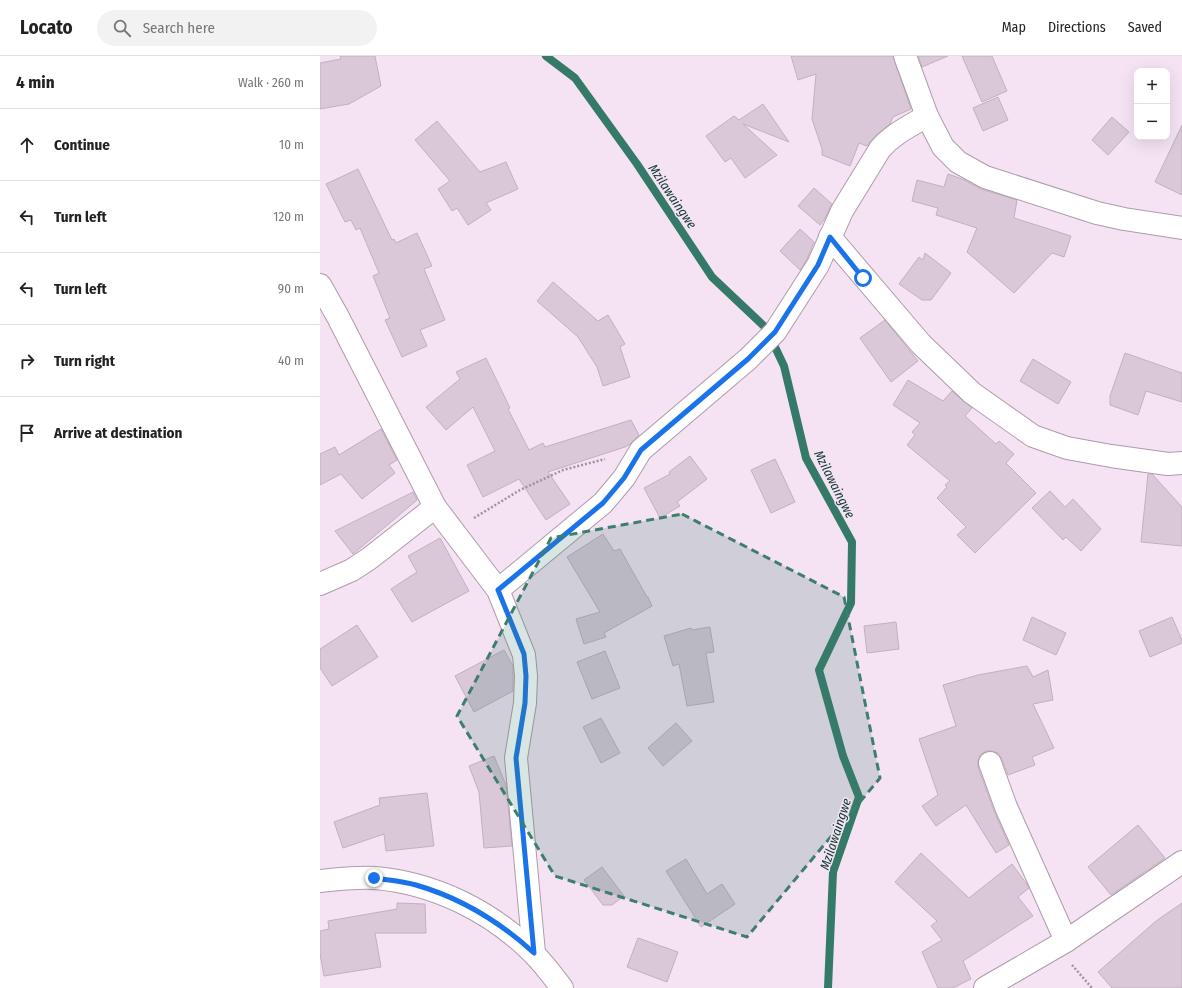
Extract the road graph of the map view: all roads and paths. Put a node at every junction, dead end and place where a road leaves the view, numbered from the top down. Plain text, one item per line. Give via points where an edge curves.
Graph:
1 (904, 56) edge
2 (927, 116) junction
3 (1182, 228) edge
4 (830, 237) junction
5 (320, 285) edge
6 (641, 450) junction
7 (1182, 463) edge
8 (436, 507) junction
9 (453, 530) junction
10 (320, 584) edge
11 (498, 590) junction
12 (990, 763) dead end
13 (1182, 862) edge
14 (320, 881) edge
15 (1066, 941) junction
16 (534, 953) junction
17 (995, 985) edge
18 (562, 988) edge

1 - 2 street
2 - 3 street via 943,147 958,162 985,177 1097,213
2 - 4 street via 887,140 842,211
4 - 6 street via 818,265 770,336 748,359
4 - 7 street via 921,344 972,393 1034,436 1067,448 1168,464
5 - 8 street
6 - 9 path via 562,470 520,490
6 - 11 street via 624,478 603,503
8 - 9 street
8 - 10 street via 352,570
9 - 11 street
11 - 16 street via 524,654 525,703 516,758
12 - 15 street via 1006,807
13 - 15 street
14 - 16 street via 374,878 415,884 449,896 493,920
15 - 17 street
16 - 18 street

